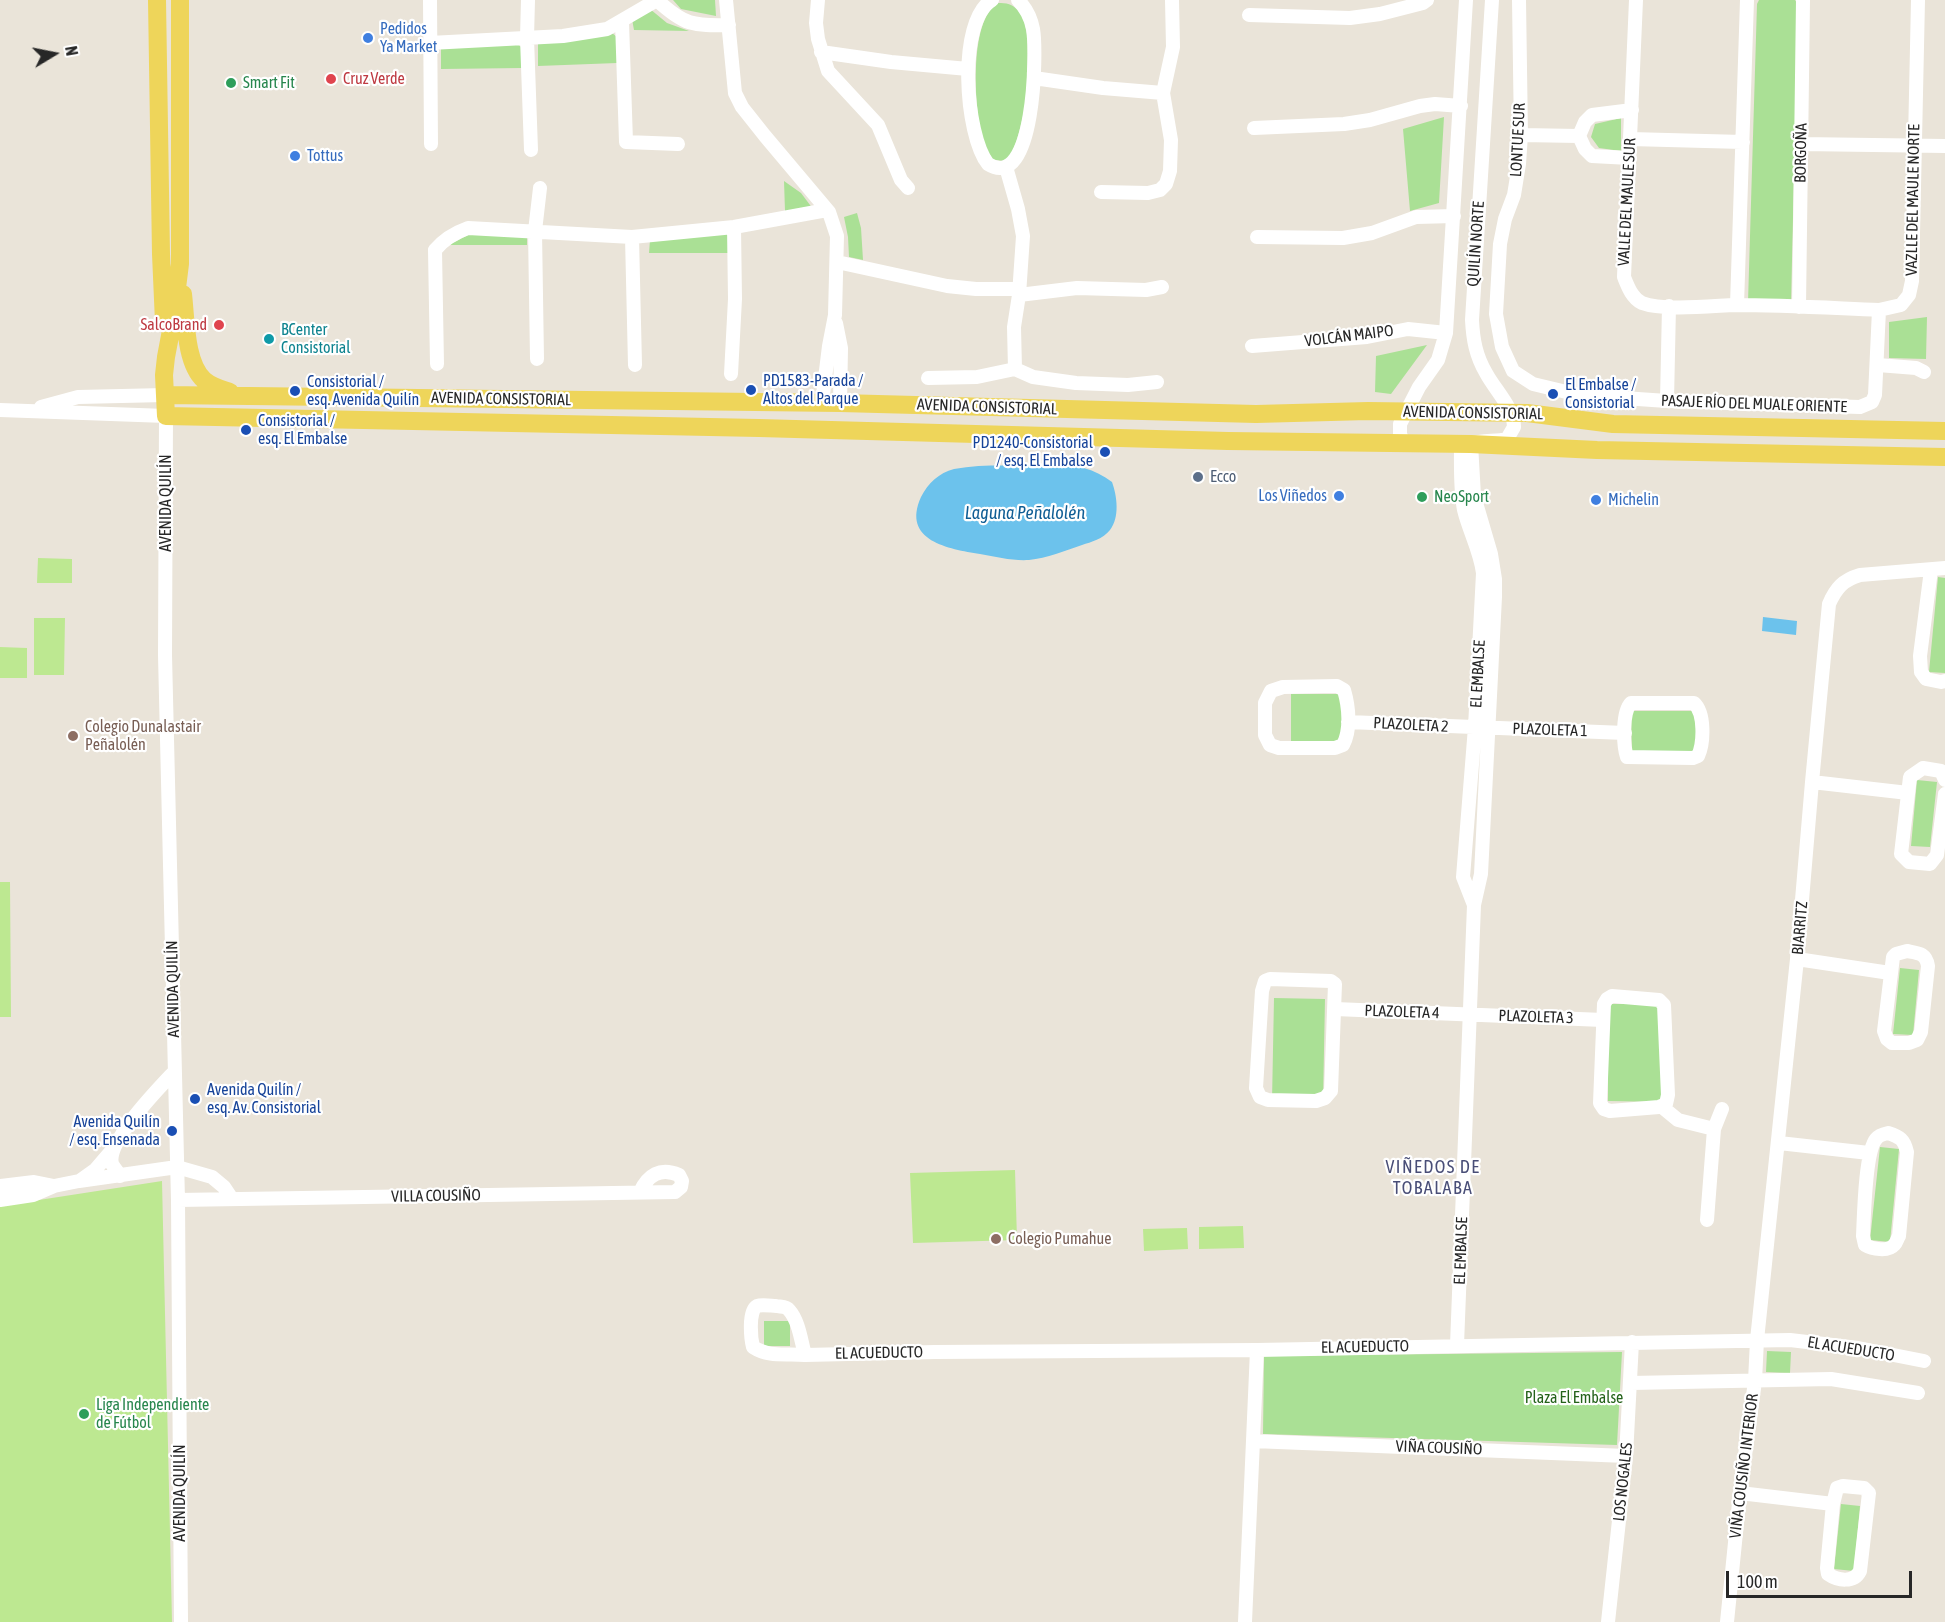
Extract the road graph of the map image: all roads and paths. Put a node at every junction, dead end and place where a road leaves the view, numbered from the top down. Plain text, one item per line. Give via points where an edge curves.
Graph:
1 (157, 0) edge
2 (180, 0) edge
3 (430, 0) edge
4 (528, 0) edge
5 (657, 0) edge
6 (726, 0) edge
7 (818, 0) edge
8 (992, 0) edge
9 (1018, 0) edge
10 (1170, 0) edge
11 (1427, 0) edge
12 (1466, 0) edge
13 (1492, 0) edge
14 (1519, 0) edge
15 (1636, 0) edge
16 (1747, 0) edge
17 (1803, 0) edge
18 (1918, 0) edge
19 (1249, 15) dead end
20 (622, 22) junction
21 (729, 25) junction
22 (527, 38) junction
23 (430, 43) junction
24 (821, 52) junction
25 (968, 69) junction
26 (1034, 78) junction
27 (1163, 93) junction
28 (1461, 106) junction
29 (1632, 110) junction
30 (1254, 128) dead end
31 (1521, 135) junction
32 (1580, 136) junction
33 (1630, 139) junction
34 (1743, 142) junction
35 (431, 144) dead end
36 (678, 144) dead end
37 (1801, 144) junction
38 (1914, 145) junction
39 (1945, 146) edge
40 (531, 150) dead end
41 (1630, 158) junction
42 (1006, 167) junction
43 (540, 188) dead end
44 (908, 188) dead end
45 (1101, 192) dead end
46 (827, 210) junction
47 (1454, 216) junction
48 (734, 227) junction
49 (536, 231) junction
50 (633, 237) junction
51 (1257, 237) dead end
52 (837, 262) junction
53 (180, 264) junction
54 (1162, 287) dead end
55 (1020, 292) junction
56 (1737, 305) junction
57 (1669, 306) junction
58 (1799, 307) junction
59 (1879, 310) junction
60 (1496, 314) joint
61 (1446, 333) junction
62 (1252, 346) dead end
63 (166, 357) junction
64 (537, 359) dead end
65 (438, 364) dead end
66 (635, 365) dead end
67 (1878, 365) junction
68 (1015, 369) junction
69 (1924, 372) dead end
70 (731, 374) dead end
71 (928, 378) dead end
72 (1157, 382) dead end
73 (165, 395) junction
74 (246, 397) junction
75 (440, 399) junction
76 (510, 399) junction
77 (1667, 401) junction
78 (831, 403) junction
79 (1018, 408) junction
80 (0, 410) edge
81 (30, 410) junction
82 (1406, 412) junction
83 (1512, 413) junction
84 (166, 416) junction
85 (438, 421) junction
86 (509, 423) junction
87 (1945, 431) edge
88 (1016, 436) junction
89 (1403, 442) junction
90 (1466, 443) junction
91 (1945, 457) edge
92 (1938, 569) edge
93 (1945, 681) edge
94 (1348, 722) junction
95 (1475, 728) junction
96 (1489, 728) junction
97 (1625, 733) junction
98 (1945, 780) edge
99 (1812, 782) junction
100 (1908, 793) junction
101 (1945, 794) edge
102 (1474, 905) junction
103 (1797, 959) junction
104 (1890, 973) junction
105 (1335, 1009) junction
106 (1469, 1014) junction
107 (1604, 1020) junction
108 (174, 1071) junction
109 (1661, 1106) junction
110 (1722, 1109) dead end
111 (1714, 1129) junction
112 (1779, 1143) junction
113 (113, 1149) junction
114 (1869, 1153) junction
115 (177, 1167) junction
116 (120, 1176) junction
117 (79, 1181) junction
118 (0, 1186) edge
119 (54, 1186) junction
120 (639, 1192) dead end
121 (232, 1199) junction
122 (0, 1200) edge
123 (178, 1200) junction
124 (1707, 1220) dead end
125 (1757, 1340) junction
126 (1632, 1342) junction
127 (1457, 1345) junction
128 (1257, 1350) junction
129 (805, 1354) junction
130 (1924, 1361) dead end
131 (1755, 1381) junction
132 (1631, 1383) junction
133 (1918, 1393) dead end
134 (1253, 1441) junction
135 (1626, 1456) junction
136 (1740, 1493) junction
137 (1833, 1503) junction
138 (181, 1622) edge
139 (1245, 1622) edge
140 (1608, 1622) edge
141 (1727, 1622) edge

1 - 63 main road, AVENIDA QUILÍN via 160,254
2 - 53 main road, AVENIDA QUILÍN
3 - 23 street
4 - 22 street
5 - 20 street
5 - 21 street via 675,16 700,26
6 - 21 street
7 - 24 street via 816,23
8 - 25 street via 984,5 978,18
9 - 26 street via 1027,11 1032,28
10 - 27 street via 1173,47
11 - 19 street via 1350,18
12 - 28 street, QUILÍN NORTE
13 - 83 street, QUILÍN NORTE via 1473,342
14 - 31 street, LONTUE SUR
15 - 29 street, VALLE DEL MAULE SUR
16 - 34 street
17 - 37 street, BORGOÑA
18 - 38 street, VAZLLE DEL MAULE NORTE
20 - 22 street via 607,29
20 - 36 street via 626,142
21 - 46 street via 735,93
22 - 23 street
22 - 40 street
23 - 35 street
24 - 25 street
24 - 44 street via 833,78 878,125
25 - 42 street via 970,109 980,150 988,164
26 - 27 street
26 - 42 street via 1022,144 1014,162
27 - 45 street via 1171,140 1166,183 1160,190 1148,193
28 - 30 street via 1419,106 1344,124
28 - 47 street, QUILÍN NORTE
29 - 32 street via 1592,115
29 - 33 street, VALLE DEL MAULE SUR
31 - 32 street
31 - 60 street, LONTUE SUR via 1514,195 1500,244
32 - 41 street via 1592,156
33 - 34 street
33 - 41 street, VALLE DEL MAULE SUR
34 - 56 street
37 - 38 street
37 - 58 street, BORGOÑA
38 - 39 street
38 - 59 street, VAZLLE DEL MAULE NORTE via 1912,281 1909,295 1901,305
41 - 57 street, VALLE DEL MAULE SUR via 1624,277 1638,301
42 - 55 street via 1023,236
43 - 49 street
46 - 48 street
46 - 52 street via 837,236
47 - 51 street via 1416,217 1372,233 1343,238
47 - 61 street, QUILÍN NORTE
48 - 50 street
48 - 70 street
49 - 50 street
49 - 64 street
49 - 65 street via 468,228 454,233 435,250
50 - 66 street
52 - 55 street via 947,286
52 - 78 street via 834,315 841,348
53 - 63 main road, AVENIDA QUILÍN
53 - 74 main road via 194,366 216,388
54 - 55 street
55 - 68 street via 1014,327
56 - 57 street, VALLE DEL MAULE SUR
56 - 58 street, VAZLLE DEL MAULE NORTE
57 - 77 street
58 - 59 street, VAZLLE DEL MAULE NORTE
59 - 67 street
60 - 77 street, PASAJE RÍO DEL MUALE ORIENTE via 1502,347 1513,370 1533,384 1579,395
61 - 62 street, VOLCÁN MAIPO via 1408,329 1367,337
61 - 82 street, QUILÍN NORTE via 1438,360
63 - 73 main road, AVENIDA QUILÍN
67 - 69 street
67 - 77 street, PASAJE RÍO DEL MUALE ORIENTE via 1875,395 1872,402 1860,407
68 - 71 street via 977,377
68 - 72 street via 1033,377 1076,383
73 - 74 main road, AVENIDA CONSISTORIAL
73 - 81 street, AVENIDA CONSISTORIAL via 78,397
73 - 84 main road, AVENIDA QUILÍN
74 - 75 main road, AVENIDA CONSISTORIAL
75 - 76 main road, AVENIDA CONSISTORIAL
75 - 85 main road via 443,411
76 - 78 main road, AVENIDA CONSISTORIAL
76 - 86 main road via 503,411
78 - 79 main road, AVENIDA CONSISTORIAL
79 - 82 main road, AVENIDA CONSISTORIAL via 1256,414
79 - 88 main road via 1010,412 1007,421
80 - 81 street, AVENIDA CONSISTORIAL
81 - 84 street, AVENIDA CONSISTORIAL
82 - 83 main road, AVENIDA CONSISTORIAL
82 - 89 street, QUILÍN NORTE via 1399,429
83 - 87 main road, AVENIDA CONSISTORIAL via 1613,424
83 - 90 street via 1514,427 1507,439
84 - 85 main road, AVENIDA CONSISTORIAL
84 - 108 street, AVENIDA QUILÍN via 165,656
85 - 86 main road, AVENIDA CONSISTORIAL
86 - 88 main road, AVENIDA CONSISTORIAL
88 - 89 main road, AVENIDA CONSISTORIAL
89 - 90 main road, AVENIDA CONSISTORIAL
90 - 91 main road, AVENIDA CONSISTORIAL via 1597,450
90 - 95 street, EL EMBALSE via 1463,500 1483,573
90 - 96 street, EL EMBALSE via 1474,496 1495,579
92 - 93 street via 1920,656 1926,680
92 - 99 street, BIARRITZ via 1860,575 1834,591 1829,604
94 - 94 street via 1344,690 1337,686 1283,687 1271,691 1265,703 1266,735 1270,745 1279,748 1343,745
94 - 95 street, PLAZOLETA 2
95 - 96 street, PLAZOLETA 1
95 - 102 street, EL EMBALSE via 1463,877
96 - 97 street, PLAZOLETA 1
96 - 102 street, EL EMBALSE via 1481,874
97 - 97 street via 1627,757 1698,756 1699,707 1694,703 1631,703 1627,706
98 - 100 street via 1941,771 1923,768 1910,777
99 - 100 street
99 - 103 street, BIARRITZ
100 - 101 street via 1901,854 1909,862 1930,864 1937,855
102 - 106 street, EL EMBALSE
103 - 104 street
103 - 112 street, BIARRITZ
104 - 104 street via 1884,1031 1892,1043 1909,1043 1917,1040 1921,1032 1926,958 1907,951 1896,954
105 - 105 street via 1336,989 1331,981 1265,981 1256,1088 1260,1097 1316,1101 1331,1091
105 - 106 street, PLAZOLETA 4
106 - 107 street, PLAZOLETA 3
106 - 127 street, EL EMBALSE
107 - 109 street via 1600,1103 1611,1111
107 - 109 street via 1604,1004 1612,996 1659,1000 1664,1005 1668,1095 1666,1104
108 - 113 street via 135,1115
108 - 115 street, AVENIDA QUILÍN
109 - 111 street via 1678,1120
110 - 111 street
111 - 124 street
112 - 114 street
112 - 125 street, BIARRITZ
113 - 116 street via 113,1166
113 - 117 street
114 - 114 street via 1863,1236 1865,1245 1889,1248 1899,1236 1905,1142 1888,1133 1881,1135
115 - 116 street
115 - 121 street via 212,1177
115 - 123 street, AVENIDA QUILÍN
116 - 117 street
117 - 119 street
118 - 119 street via 34,1182
119 - 122 street via 33,1195
120 - 121 street, VILLA COUSIÑO
121 - 123 street, VILLA COUSIÑO
123 - 138 street, AVENIDA QUILÍN
125 - 126 street, EL ACUEDUCTO
125 - 130 street, EL ACUEDUCTO via 1858,1348
125 - 131 street, BIARRITZ
126 - 127 street, EL ACUEDUCTO
126 - 132 street, LOS NOGALES
127 - 128 street, EL ACUEDUCTO
128 - 129 street, EL ACUEDUCTO
128 - 134 street
129 - 129 street, EL ACUEDUCTO via 790,1310 773,1306 755,1308 753,1347 779,1356
131 - 132 street, EL ACUEDUCTO
131 - 133 street, EL ACUEDUCTO via 1831,1380
131 - 136 street, VIÑA COUSIÑO INTERIOR
132 - 135 street, LOS NOGALES
134 - 135 street, VIÑA COUSIÑO
134 - 139 street
135 - 140 street, LOS NOGALES
136 - 137 street
136 - 141 street, VIÑA COUSIÑO INTERIOR
137 - 137 street via 1828,1574 1852,1580 1860,1571 1869,1493 1864,1488 1843,1486 1837,1488

